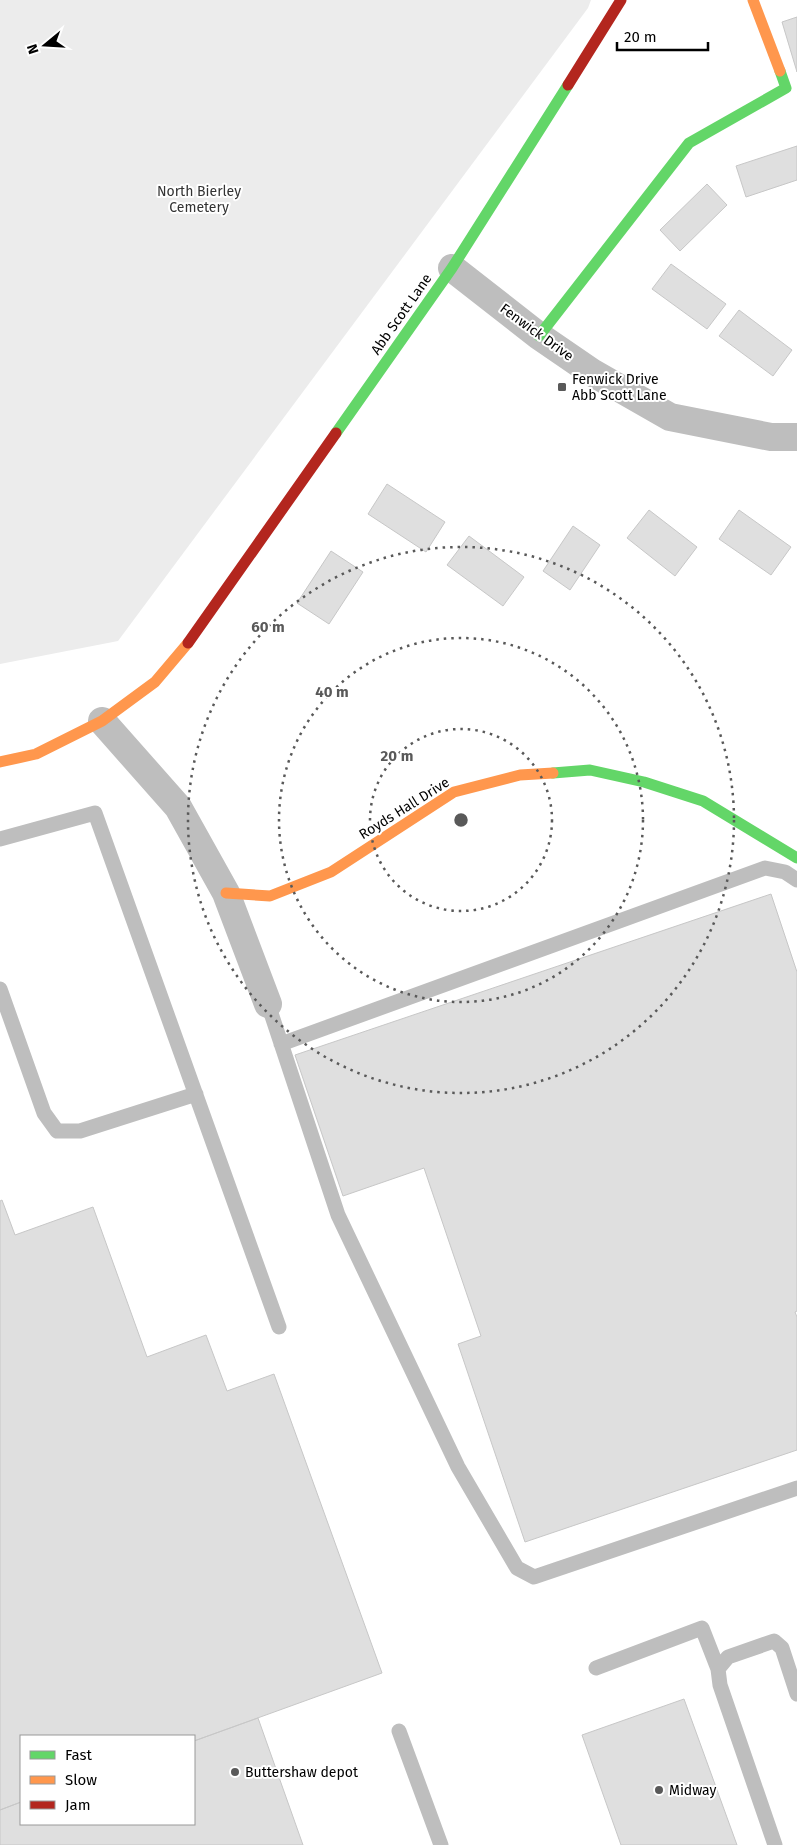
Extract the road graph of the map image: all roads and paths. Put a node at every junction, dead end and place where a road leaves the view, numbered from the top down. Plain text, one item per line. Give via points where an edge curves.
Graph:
1 (621, 0) edge
2 (753, 0) edge
3 (452, 268) junction
4 (539, 336) junction
5 (797, 437) edge
6 (102, 722) junction
7 (0, 762) edge
8 (0, 839) edge
9 (797, 858) edge
10 (797, 880) edge
11 (226, 893) junction
12 (0, 989) edge
13 (268, 1004) joint
14 (281, 1044) junction
15 (196, 1094) junction
16 (279, 1327) dead end
17 (797, 1488) edge
18 (596, 1668) dead end
19 (718, 1669) junction
20 (797, 1694) edge
21 (399, 1730) dead end
22 (441, 1845) edge
23 (775, 1845) edge

1 - 3 street, Abb Scott Lane
2 - 4 street via 786,88 689,144
3 - 4 street, Fenwick Drive
3 - 6 street, Abb Scott Lane via 193,637 155,682
4 - 5 street, Fenwick Drive via 593,373 670,416 771,437
6 - 7 street, Abb Scott Lane via 36,754
6 - 11 street via 178,807
8 - 15 lane via 95,813
9 - 11 street, Royds Hall Drive via 703,802 644,782 590,770 520,775 454,792 331,872 270,896
10 - 14 lane via 786,872 764,868
11 - 13 street
12 - 15 lane via 44,1113 57,1131 80,1131
13 - 14 lane
14 - 17 lane via 338,1215 458,1467 517,1568 534,1577
15 - 16 lane
18 - 19 lane via 702,1628
19 - 20 lane via 728,1657 774,1641 782,1648
19 - 23 lane via 720,1685
21 - 22 lane

